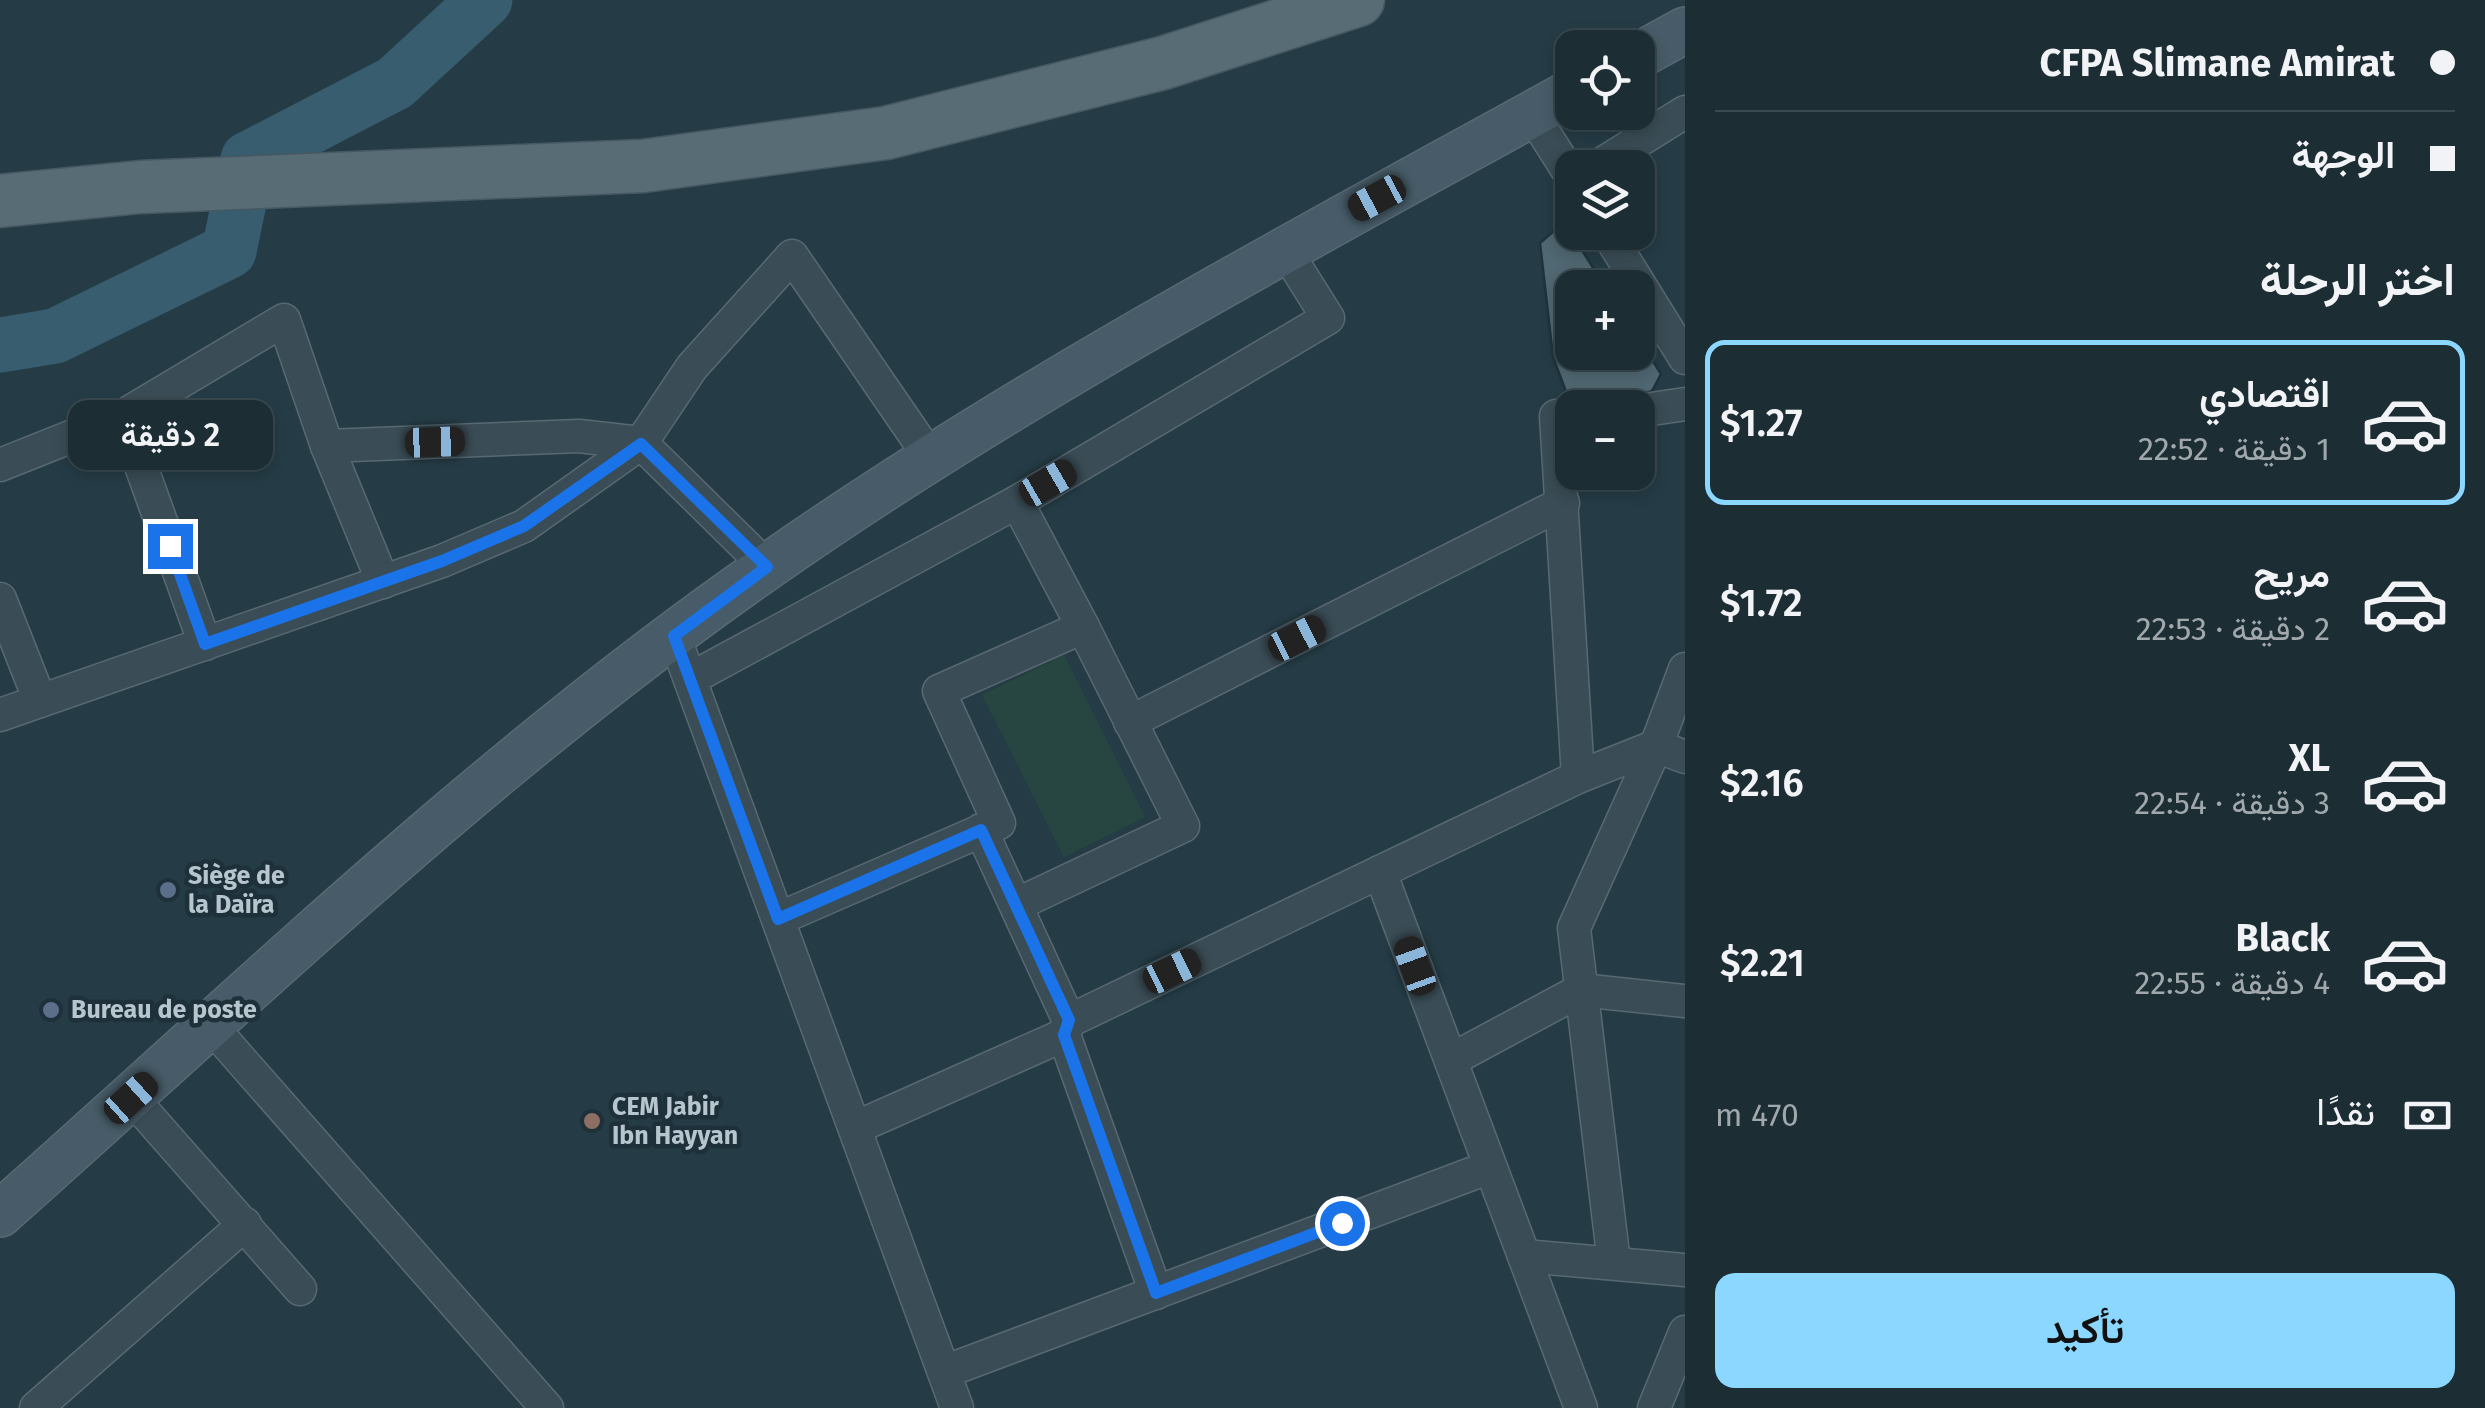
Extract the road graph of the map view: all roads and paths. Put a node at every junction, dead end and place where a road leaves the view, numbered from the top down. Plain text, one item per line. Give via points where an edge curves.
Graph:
1 (1358, 0) edge
2 (1685, 30) edge
3 (1655, 47) edge
4 (1555, 101) edge
5 (1685, 112) edge
6 (1532, 114) junction
7 (1555, 150) edge
8 (1625, 150) edge
9 (0, 201) edge
10 (1284, 248) junction
11 (1618, 250) edge
12 (1685, 358) edge
13 (1685, 404) edge
14 (1655, 408) edge
15 (123, 416) junction
16 (641, 444) junction
17 (326, 446) junction
18 (932, 460) junction
19 (0, 465) edge
20 (1562, 490) edge
21 (1017, 502) junction
22 (1563, 503) junction
23 (767, 567) junction
24 (383, 582) junction
25 (0, 599) edge
26 (1083, 627) junction
27 (674, 636) junction
28 (205, 644) junction
29 (1685, 669) edge
30 (690, 679) junction
31 (40, 701) junction
32 (0, 715) edge
33 (1130, 722) junction
34 (1670, 752) edge
35 (1578, 777) junction
36 (981, 830) junction
37 (1380, 872) junction
38 (1018, 904) junction
39 (778, 919) junction
40 (1582, 990) junction
41 (1685, 1001) edge
42 (212, 1026) junction
43 (1067, 1028) junction
44 (1451, 1060) junction
45 (131, 1098) junction
46 (854, 1128) junction
47 (1490, 1167) junction
48 (0, 1214) edge
49 (245, 1224) junction
50 (1524, 1256) junction
51 (1614, 1263) junction
52 (1685, 1270) edge
53 (300, 1288) dead end
54 (1156, 1293) junction
55 (1685, 1332) edge
56 (944, 1372) junction
57 (542, 1407) edge
58 (36, 1408) edge
59 (956, 1408) edge
60 (1581, 1408) edge
61 (1654, 1408) edge

1 - 9 main road via 1162,63 886,133 644,166 140,187
2 - 3 main road
4 - 6 main road
5 - 8 street
6 - 7 street
6 - 10 main road
10 - 18 main road
10 - 21 street via 1328,318
11 - 12 street
13 - 14 street
15 - 17 street via 284,320
15 - 19 street
15 - 28 street
16 - 17 street via 580,436
16 - 18 street via 692,367 792,256
16 - 23 street
16 - 24 street via 524,526
17 - 24 street
18 - 23 main road
20 - 22 street
21 - 26 street
21 - 30 street
22 - 33 street
22 - 35 street
23 - 27 main road
24 - 28 street
25 - 31 street
26 - 33 street
26 - 36 street via 939,690 999,822
27 - 30 street
27 - 42 main road via 534,739
28 - 31 street
29 - 34 street
30 - 39 street
31 - 32 street
33 - 38 street via 1183,826
34 - 35 street
34 - 40 street via 1574,928
35 - 37 street
36 - 38 street
36 - 39 street
37 - 43 street
37 - 44 street
38 - 43 street
39 - 46 street
40 - 41 street
40 - 44 street
40 - 51 street
42 - 45 main road
42 - 57 street
43 - 46 street
43 - 54 street
44 - 47 street
45 - 48 main road
45 - 49 street
46 - 56 street
47 - 50 street
47 - 54 street
49 - 53 street
49 - 58 street
50 - 51 street
50 - 60 street
51 - 52 street
54 - 56 street
55 - 61 street
56 - 59 street

